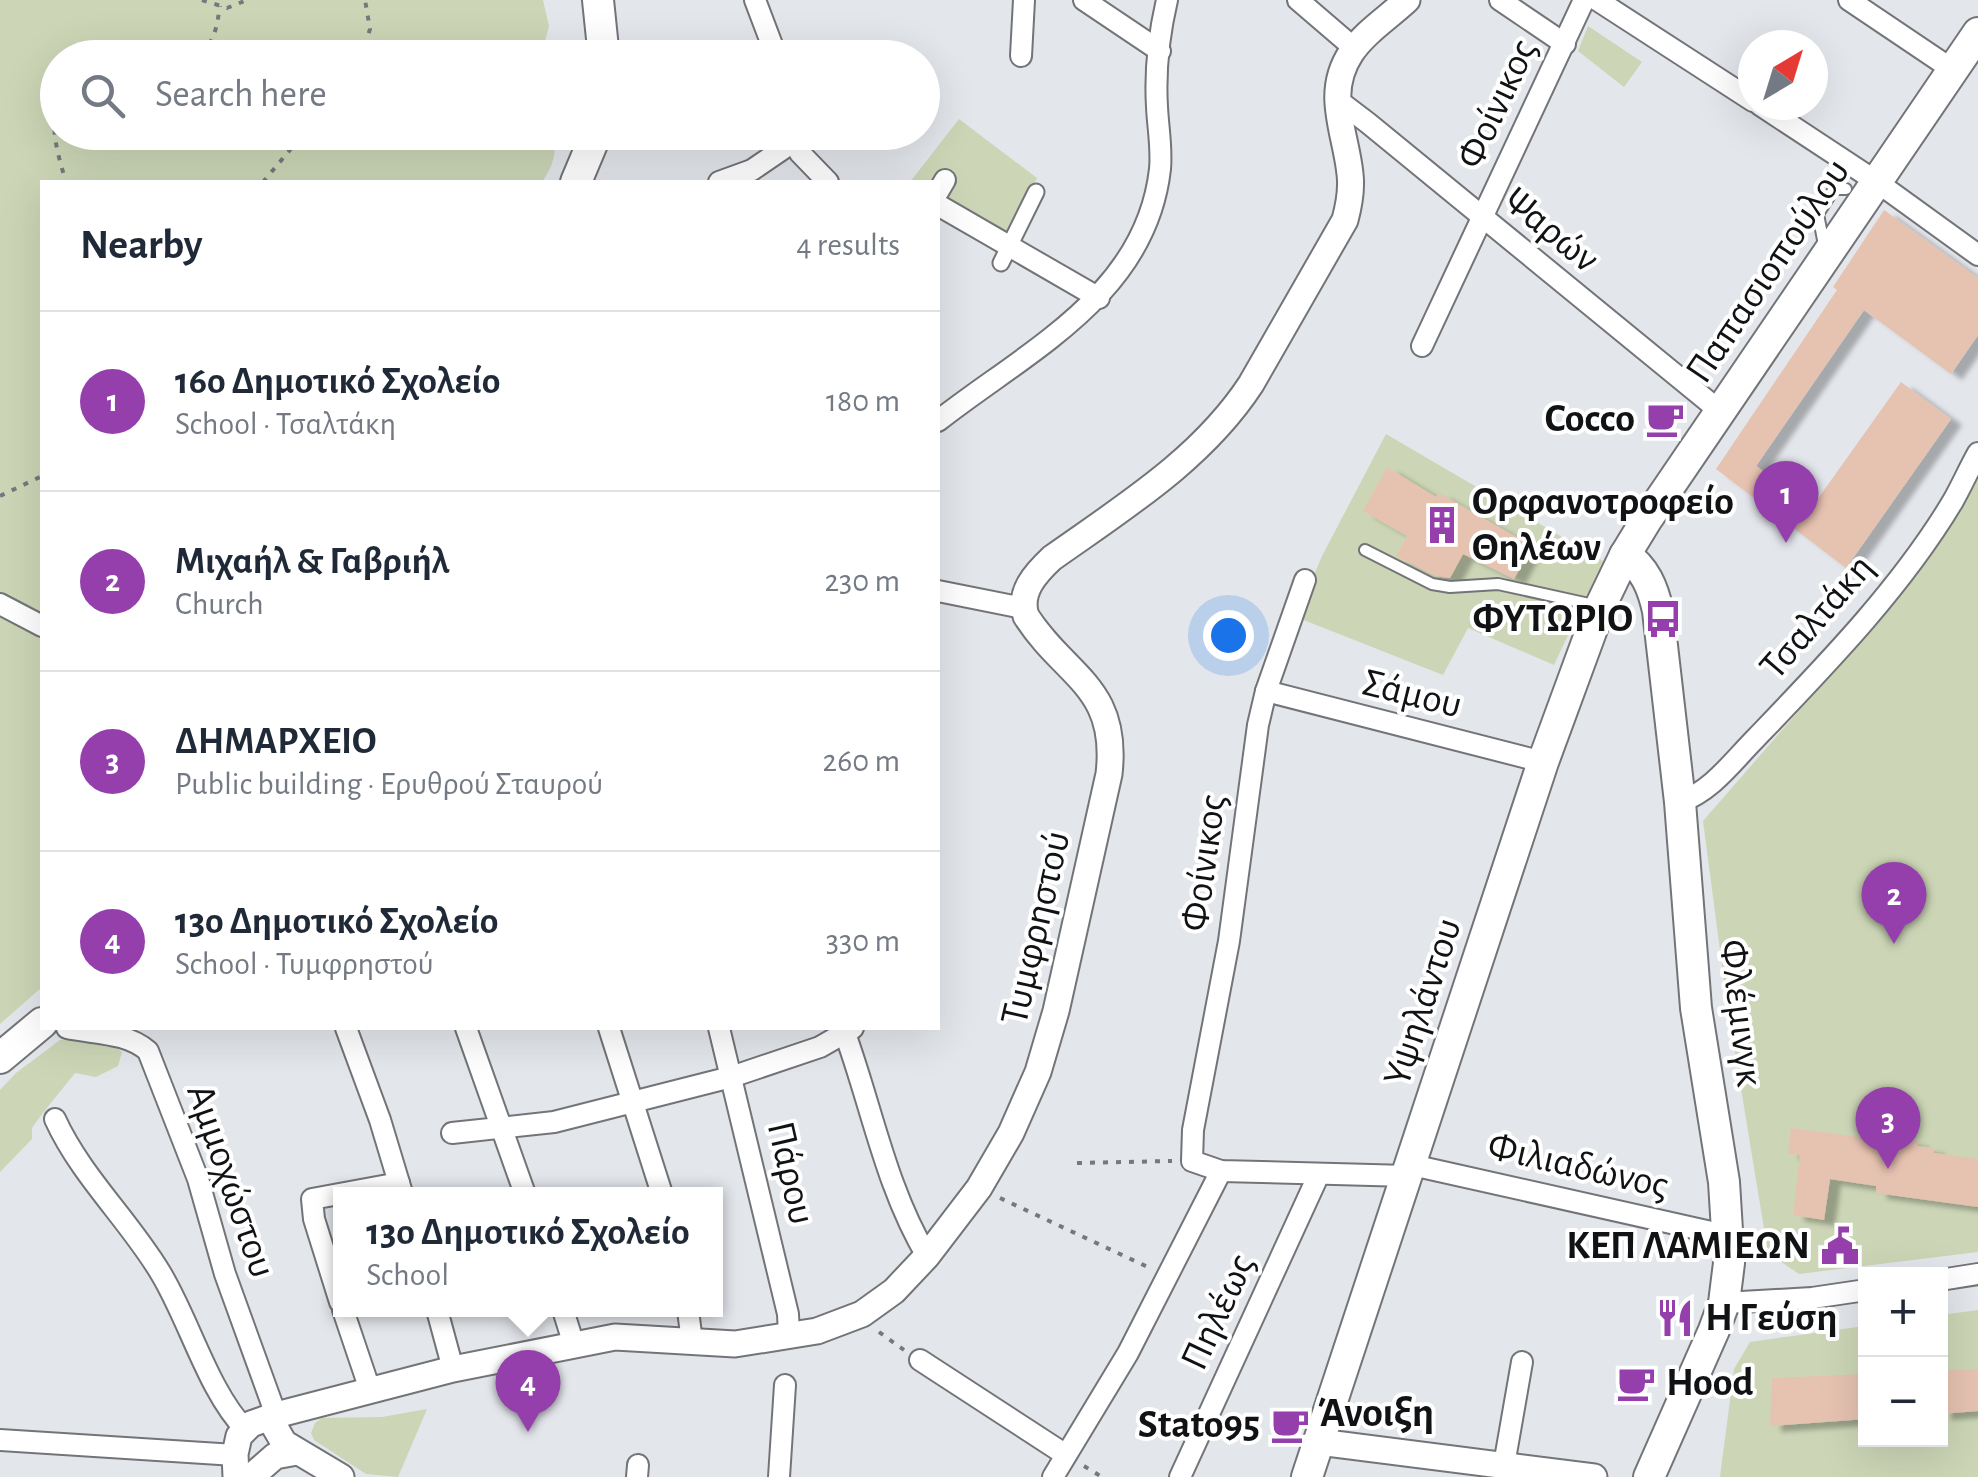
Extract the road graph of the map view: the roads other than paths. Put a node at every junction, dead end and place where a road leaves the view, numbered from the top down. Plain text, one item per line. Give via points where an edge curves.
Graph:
1 (598, 0) edge
2 (755, 0) edge
3 (1024, 0) edge
4 (1084, 0) edge
5 (1168, 0) edge
6 (1298, 0) edge
7 (1408, 0) edge
8 (1500, 0) edge
9 (1584, 0) edge
10 (1597, 0) edge
11 (1849, 0) edge
12 (1978, 32) edge
13 (602, 40) edge
14 (770, 40) edge
15 (1564, 44) junction
16 (1354, 48) junction
17 (1160, 51) junction
18 (1021, 56) dead end
19 (1953, 70) junction
20 (1738, 90) edge
21 (1337, 110) junction
22 (1783, 120) edge
23 (589, 150) edge
24 (775, 150) edge
25 (801, 150) edge
26 (577, 180) edge
27 (725, 180) edge
28 (826, 180) edge
29 (1877, 182) junction
30 (1846, 189) dead end
31 (1036, 192) dead end
32 (940, 206) edge
33 (1482, 219) junction
34 (1005, 254) junction
35 (1978, 255) edge
36 (1827, 256) junction
37 (1099, 298) junction
38 (1422, 346) dead end
39 (1721, 412) junction
40 (940, 420) edge
41 (1976, 462) edge
42 (1365, 550) dead end
43 (1625, 555) junction
44 (1305, 580) dead end
45 (940, 591) edge
46 (0, 604) edge
47 (1600, 607) junction
48 (1023, 608) junction
49 (40, 625) edge
50 (1266, 691) junction
51 (1542, 762) junction
52 (1680, 802) junction
53 (40, 1026) edge
54 (80, 1030) edge
55 (347, 1030) edge
56 (467, 1030) edge
57 (610, 1030) edge
58 (720, 1030) edge
59 (847, 1030) edge
60 (0, 1058) edge
61 (732, 1077) junction
62 (633, 1100) junction
63 (55, 1119) dead end
64 (502, 1128) junction
65 (452, 1133) dead end
66 (1410, 1170) junction
67 (1221, 1172) junction
68 (1319, 1174) junction
69 (399, 1187) edge
70 (523, 1187) edge
71 (660, 1187) edge
72 (333, 1197) edge
73 (1729, 1236) junction
74 (926, 1256) junction
75 (1978, 1274) edge
76 (333, 1278) edge
77 (1948, 1279) edge
78 (1858, 1291) edge
79 (1724, 1303) junction
80 (346, 1317) edge
81 (439, 1317) edge
82 (565, 1317) edge
83 (689, 1317) edge
84 (789, 1336) junction
85 (692, 1342) junction
86 (574, 1344) junction
87 (920, 1360) road end
88 (1522, 1362) dead end
89 (453, 1369) junction
90 (785, 1385) dead end
91 (370, 1390) junction
92 (272, 1416) junction
93 (244, 1429) junction
94 (0, 1440) edge
95 (1319, 1442) junction
96 (297, 1452) junction
97 (1066, 1454) junction
98 (1504, 1465) junction
99 (236, 1466) edge
100 (251, 1477) edge
101 (341, 1477) edge
102 (779, 1477) edge
103 (1053, 1477) edge
104 (1180, 1477) edge
105 (1308, 1477) edge
106 (1594, 1477) edge
107 (1648, 1477) edge

1 - 13 main road
2 - 14 street
3 - 18 street
4 - 17 street
5 - 17 street
6 - 16 street
7 - 16 street
8 - 15 street
9 - 15 street, Φοίνικος
10 - 20 street
11 - 19 street
12 - 19 main road, Παπασιοπούλου
15 - 33 street, Φοίνικος
16 - 21 street via 1338,81
17 - 37 street via 1157,186 1124,264
19 - 29 main road, Παπασιοπούλου
21 - 33 street, Ψαρών via 1343,104
21 - 48 street via 1350,177 1345,220 1244,394 1162,479 1038,571
22 - 29 street
23 - 26 main road
24 - 27 street via 752,170
25 - 28 street
29 - 35 street
29 - 36 main road, Παπασιοπούλου
30 - 36 lane via 1834,189 1818,214
31 - 34 street
32 - 34 street
33 - 38 street, Φοίνικος
33 - 39 street, Ψαρών
34 - 37 street
36 - 39 main road, Παπασιοπούλου
37 - 40 street
39 - 43 main road, Παπασιοπούλου
41 - 52 street, Τσαλτάκη via 1878,604 1712,782
42 - 47 lane via 1432,584 1498,584
43 - 47 main road, Υψηλάντου
43 - 52 main road, Φλέμινγκ via 1650,583 1658,611
44 - 50 street, Φοίνικος
45 - 48 street
46 - 49 street
47 - 51 main road, Υψηλάντου
48 - 74 street, Τυμφρηστού via 1102,708 1110,764 1046,1051 979,1188
50 - 51 street, Σάμου
50 - 67 street, Φοίνικος via 1193,1130 1192,1160
51 - 66 main road, Υψηλάντου
52 - 73 main road, Φλέμινγκ via 1696,1008
53 - 60 main road
54 - 92 street, Αμμοχώστου via 124,1037 148,1051 198,1180
55 - 69 street
56 - 64 street
57 - 62 street
58 - 61 street, Πάρου
59 - 61 street via 796,1057
59 - 74 street via 890,1174
61 - 62 street
61 - 84 street, Πάρου
62 - 64 street via 554,1122
62 - 71 street
63 - 93 street via 74,1156 158,1269
64 - 65 street
64 - 70 street
66 - 68 street, Φιλιαδώνος
66 - 73 street, Φιλιαδώνος
66 - 95 main road, Υψηλάντου
67 - 68 street, Φιλιαδώνος
67 - 97 street via 1128,1353
68 - 104 street, Πηλέως
72 - 76 street via 312,1199
73 - 79 main road, Φλέμινγκ
74 - 84 street, Τυμφρηστού via 862,1314
75 - 77 street
78 - 79 street
79 - 107 main road, Φλέμινγκ
80 - 91 street
81 - 89 street
82 - 86 street
83 - 85 street
84 - 85 street, Τυμφρηστού
85 - 86 street, Τυμφρηστού via 629,1335
86 - 89 street, Τυμφρηστού
87 - 97 street
88 - 98 street
89 - 91 street, Τυμφρηστού
90 - 102 street
91 - 92 street, Τυμφρηστού
92 - 93 street, Τυμφρηστού
92 - 96 street via 279,1438
93 - 99 street
94 - 99 street
95 - 98 street
95 - 105 main road, Υψηλάντου
96 - 100 street via 262,1464
96 - 101 street
97 - 103 street
98 - 106 street

